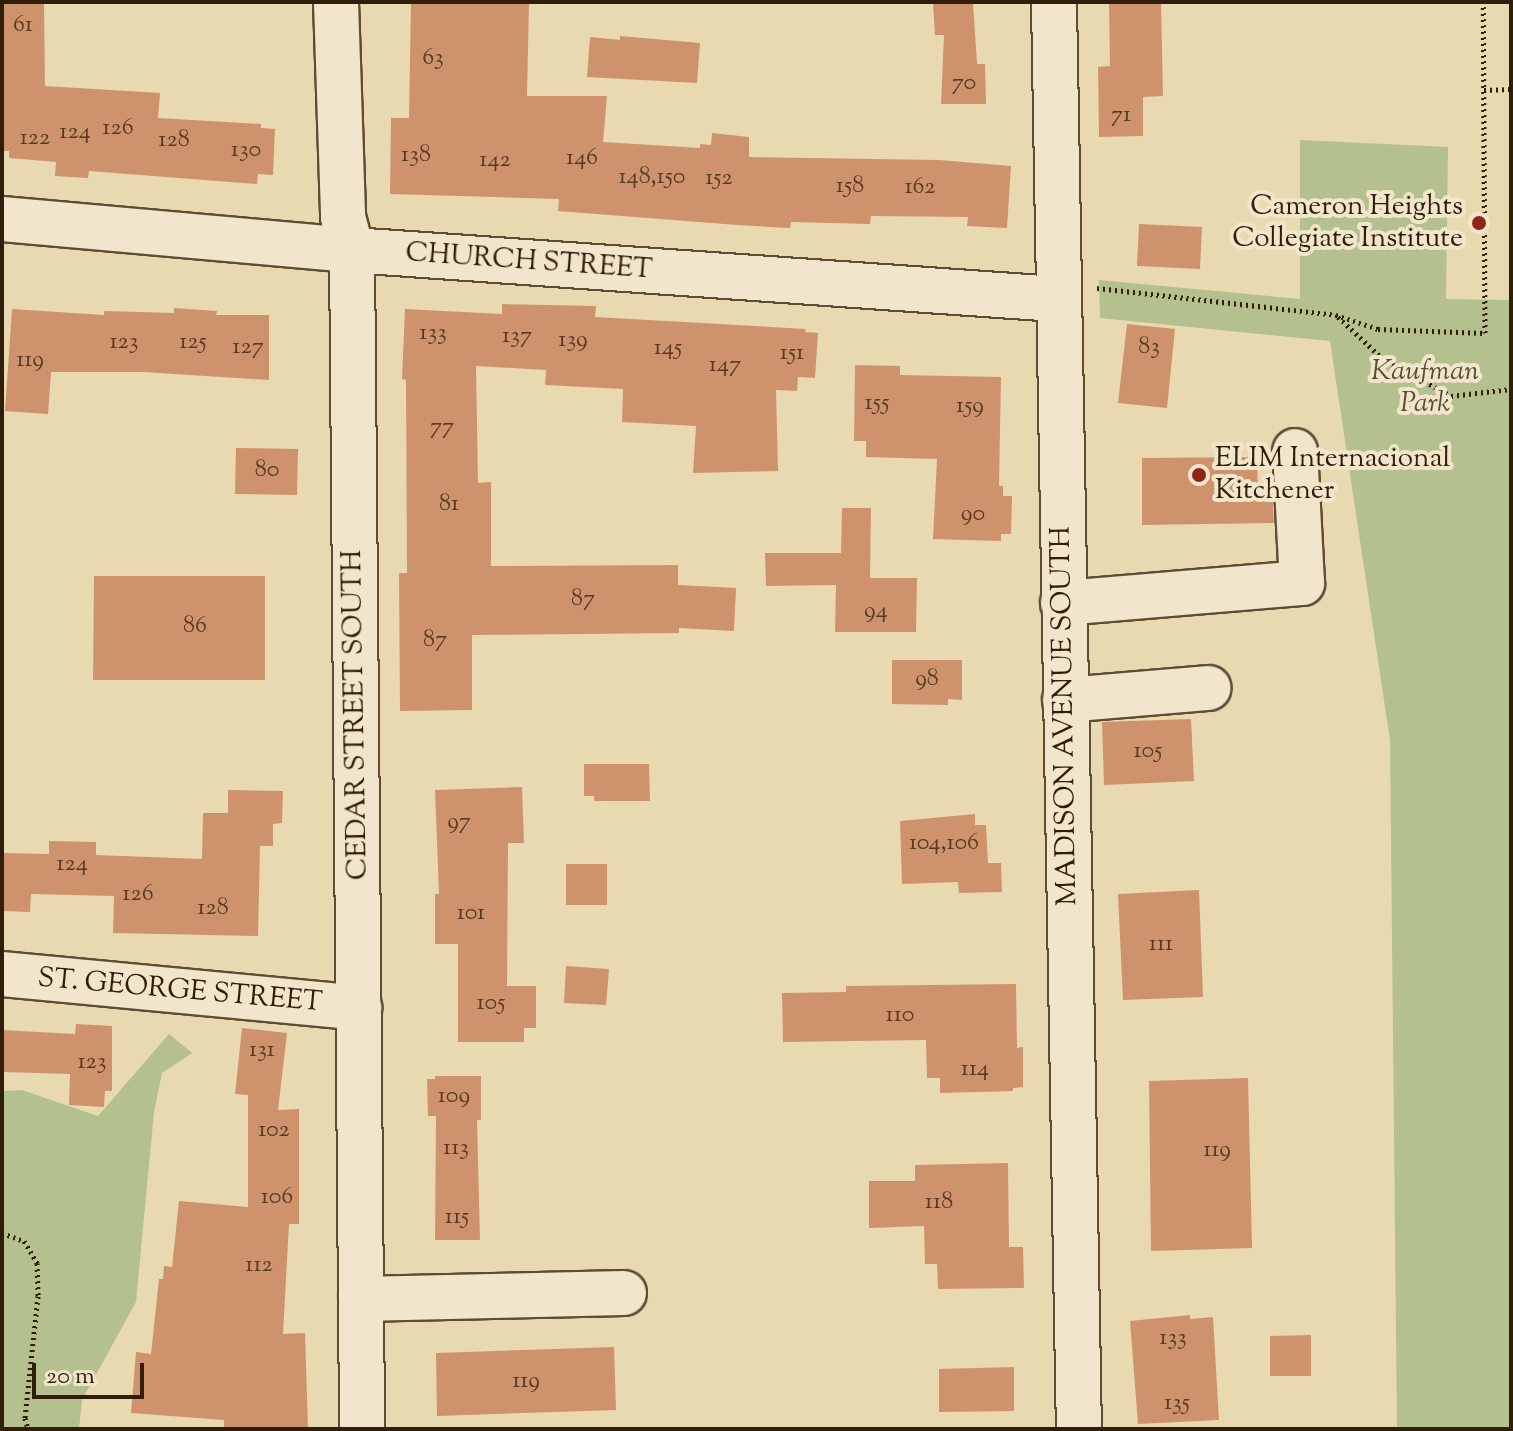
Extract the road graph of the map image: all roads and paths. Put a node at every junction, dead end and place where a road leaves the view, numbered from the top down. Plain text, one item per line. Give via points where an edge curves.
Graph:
1 (336, 2) edge
2 (1054, 2) edge
3 (1483, 2) edge
4 (1511, 89) edge
5 (1484, 90) junction
6 (2, 219) edge
7 (352, 250) junction
8 (1072, 293) junction
9 (1336, 315) junction
10 (1511, 389) edge
11 (1295, 451) dead end
12 (1063, 603) junction
13 (1208, 688) dead end
14 (1065, 700) junction
15 (2, 974) edge
16 (359, 1008) junction
17 (2, 1233) edge
18 (624, 1293) dead end
19 (361, 1299) junction
20 (28, 1429) edge
21 (362, 1429) edge
22 (1079, 1429) edge

1 - 7 street, CEDAR STREET SOUTH via 343,217
2 - 8 street, MADISON AVENUE SOUTH
3 - 5 path
4 - 5 path
5 - 9 path via 1485,333 1378,329
6 - 7 street, CHURCH STREET
7 - 8 street, CHURCH STREET
7 - 16 street, CEDAR STREET SOUTH
8 - 9 path
8 - 12 street, MADISON AVENUE SOUTH
9 - 10 path via 1382,358 1451,396
11 - 12 street via 1302,583
12 - 14 street, MADISON AVENUE SOUTH
13 - 14 street
14 - 22 street, MADISON AVENUE SOUTH
15 - 16 street, ST. GEORGE STREET
16 - 19 street, CEDAR STREET SOUTH
17 - 20 path via 24,1241 37,1263
18 - 19 street
19 - 21 street, CEDAR STREET SOUTH

